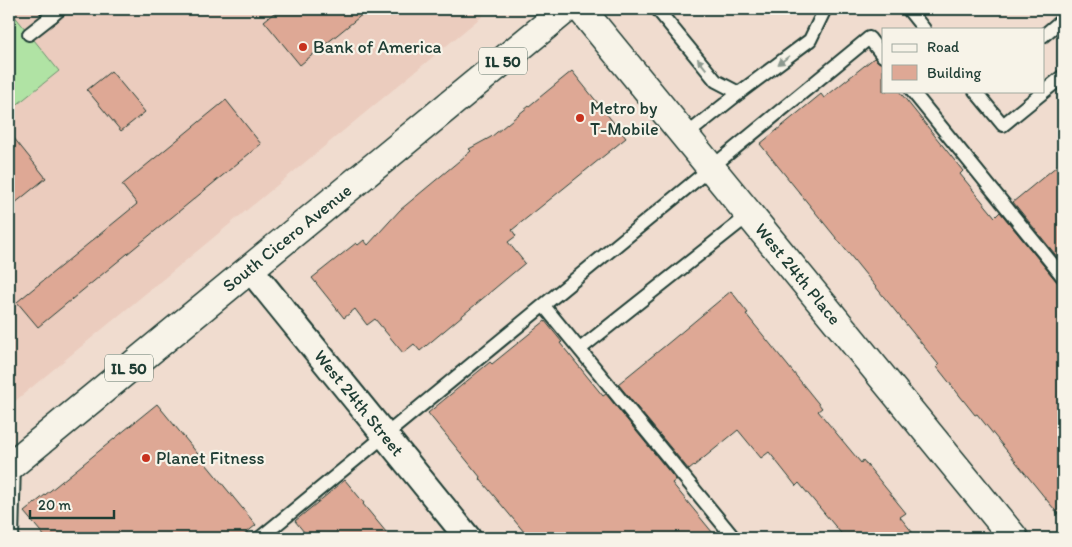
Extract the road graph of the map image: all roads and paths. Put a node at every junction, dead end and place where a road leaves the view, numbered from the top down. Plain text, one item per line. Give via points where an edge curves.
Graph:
1 (566, 9) edge
2 (581, 9) edge
3 (657, 9) edge
4 (823, 9) edge
5 (908, 9) edge
6 (53, 11) edge
7 (1063, 19) edge
8 (923, 28) edge
9 (29, 34) dead end
10 (1044, 35) edge
11 (882, 55) edge
12 (1063, 76) edge
13 (913, 92) edge
14 (977, 92) edge
15 (1043, 92) edge
16 (1044, 92) edge
17 (739, 94) junction
18 (685, 136) junction
19 (711, 168) junction
20 (750, 215) junction
21 (250, 269) junction
22 (1063, 277) edge
23 (544, 306) junction
24 (580, 349) junction
25 (384, 435) junction
26 (11, 466) edge
27 (12, 538) edge
28 (260, 538) edge
29 (468, 538) edge
30 (734, 538) edge
31 (1014, 538) edge

1 - 21 main road, South Cicero Avenue / IL 50
2 - 18 main road, West 24th Place
17 -> 3 lane via 716,81
4 -> 17 lane via 810,40
5 - 8 lane
6 - 9 lane
7 - 10 lane
11 - 19 lane via 869,38
12 - 16 lane
13 - 22 lane
14 - 15 lane via 1003,125
17 - 18 lane
18 - 19 main road, West 24th Place
19 - 20 main road, West 24th Place
19 - 23 lane
20 - 24 lane
20 - 31 main road, West 24th Place
21 - 25 street, West 24th Street
21 - 26 main road, South Cicero Avenue / IL 50
23 - 24 lane
23 - 25 lane
24 - 30 lane
25 - 28 lane
25 - 29 street, West 24th Street
26 - 27 lane

